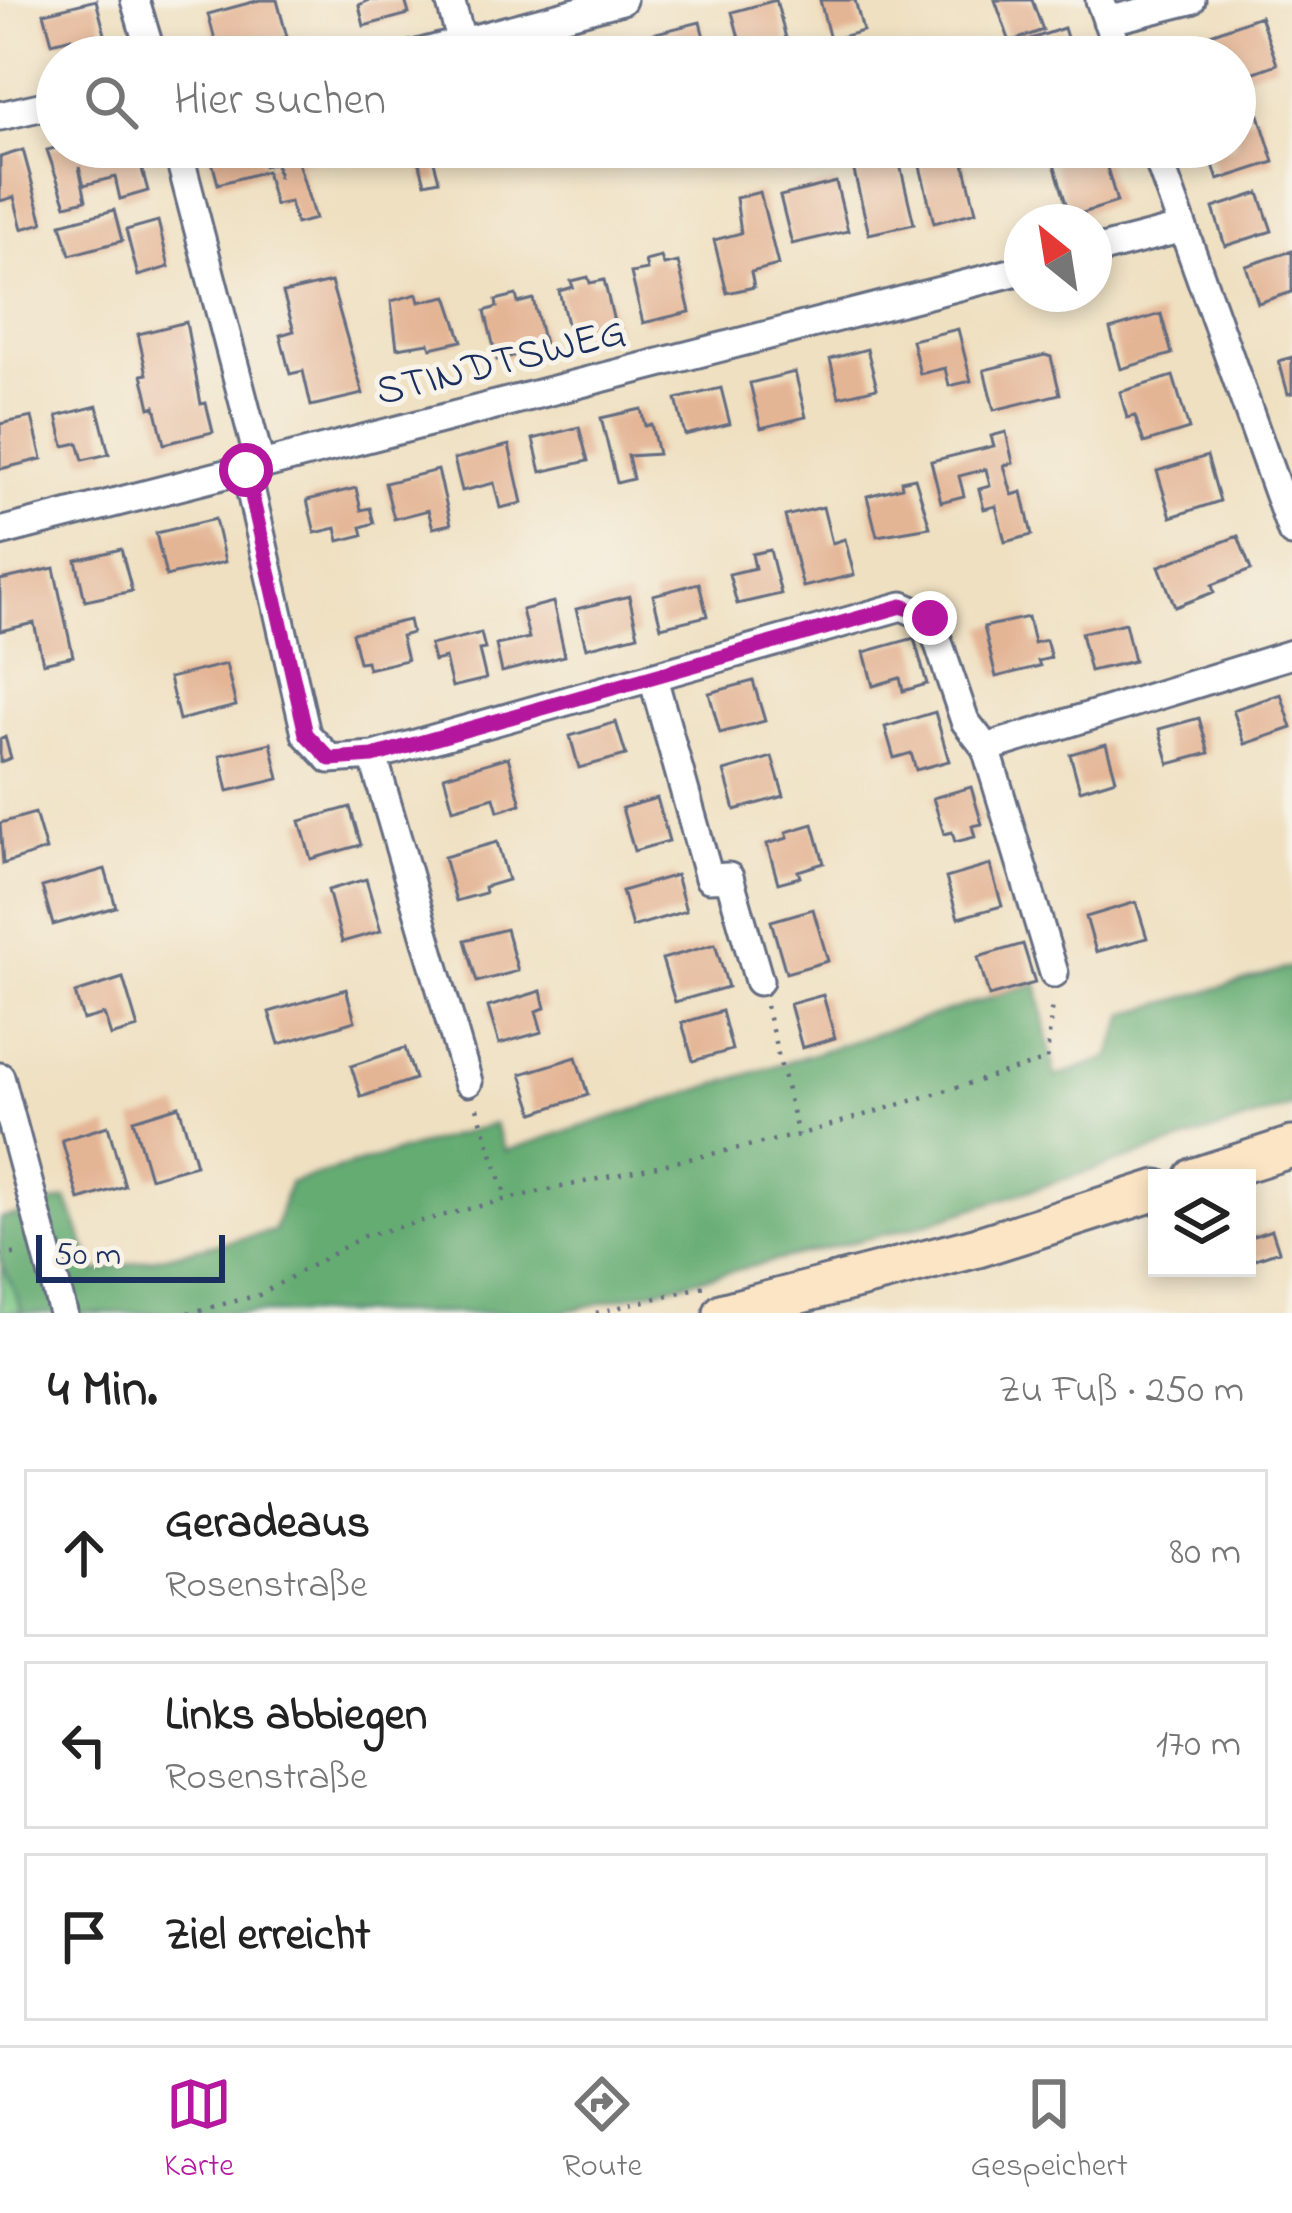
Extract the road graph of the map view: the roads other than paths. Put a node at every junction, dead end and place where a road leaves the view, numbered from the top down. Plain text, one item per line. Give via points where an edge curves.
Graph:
1 (136, 0) edge
2 (450, 0) edge
3 (622, 0) edge
4 (1191, 0) edge
5 (1103, 11) edge
6 (146, 36) edge
7 (460, 36) edge
8 (488, 36) edge
9 (36, 108) edge
10 (0, 116) edge
11 (182, 168) edge
12 (1162, 168) edge
13 (1184, 228) junction
14 (1112, 246) edge
15 (1004, 275) edge
16 (253, 467) junction
17 (0, 532) edge
18 (1292, 532) edge
19 (1292, 654) edge
20 (653, 678) junction
21 (986, 748) junction
22 (373, 756) junction
23 (1054, 974) road end
24 (759, 981) road end
25 (0, 1077) edge
26 (468, 1082) road end
27 (1292, 1147) edge
28 (1223, 1169) edge
29 (1148, 1193) edge
30 (714, 1300) edge
31 (63, 1313) edge

1 - 6 street
2 - 7 street
3 - 8 street
4 - 5 street
9 - 10 street
11 - 16 street
12 - 13 street
13 - 14 street
13 - 18 street
15 - 16 street, STINDTSWEG
16 - 17 street, STINDTSWEG
16 - 22 street via 306,734 330,759
19 - 21 street
20 - 21 street via 902,606 930,618 965,721
20 - 22 street
20 - 24 street via 709,878 729,877
21 - 23 street
22 - 26 street
25 - 31 street
27 - 28 main road
29 - 30 main road via 978,1247

